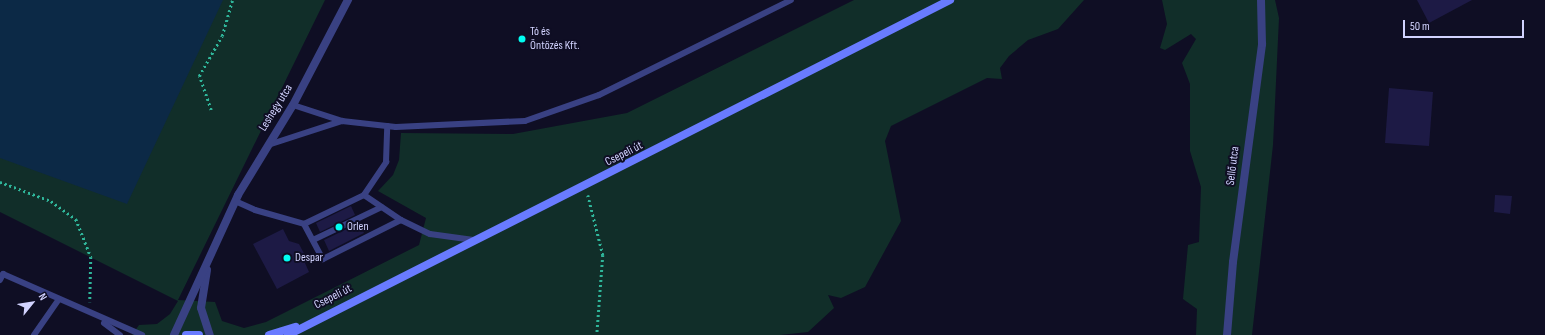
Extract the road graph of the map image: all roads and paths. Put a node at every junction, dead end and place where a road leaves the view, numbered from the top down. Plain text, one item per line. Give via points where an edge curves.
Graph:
1 (232, 0) edge
2 (348, 0) edge
3 (791, 0) edge
4 (950, 0) edge
5 (1261, 0) edge
6 (294, 105) junction
7 (211, 110) dead end
8 (342, 121) junction
9 (387, 126) junction
10 (266, 146) junction
11 (0, 182) edge
12 (585, 187) junction
13 (364, 195) junction
14 (235, 200) junction
15 (382, 207) junction
16 (401, 220) junction
17 (304, 224) junction
18 (222, 228) junction
19 (313, 240) junction
20 (474, 240) junction
21 (0, 280) edge
22 (59, 299) junction
23 (90, 314) junction
24 (97, 317) junction
25 (306, 324) junction
26 (34, 335) edge
27 (120, 335) edge
28 (142, 335) edge
29 (174, 335) edge
30 (186, 335) edge
31 (200, 335) edge
32 (210, 335) edge
33 (269, 335) edge
34 (288, 335) edge
35 (597, 335) edge
36 (1227, 335) edge

1 - 7 path via 222,36 199,76
2 - 6 street, Leshegy utca
3 - 9 lane via 599,95 525,121
4 - 12 street, Csepeli út
5 - 36 street, Sellő utca via 1262,44 1235,247
6 - 8 lane
6 - 10 street, Leshegy utca
8 - 9 lane
8 - 10 lane
9 - 13 lane via 386,162
10 - 14 street, Leshegy utca
11 - 23 path via 51,201 76,219 91,257 93,281
12 - 20 street, Csepeli út
12 - 35 path via 594,211 603,255
13 - 15 lane
13 - 17 lane
14 - 17 lane via 254,210
14 - 18 street, Leshegy utca
15 - 16 lane
15 - 19 lane
16 - 19 lane via 323,259
16 - 20 lane via 430,234
17 - 19 lane
18 - 29 street, Leshegy utca
18 - 32 street, Leshegy utca via 201,295 203,318
20 - 25 street, Csepeli út
21 - 22 lane via 3,274
22 - 23 lane
22 - 26 lane
23 - 24 lane
24 - 27 lane
24 - 28 lane
25 - 33 street, Csepeli út
25 - 34 street, Csepeli út
30 - 31 street

